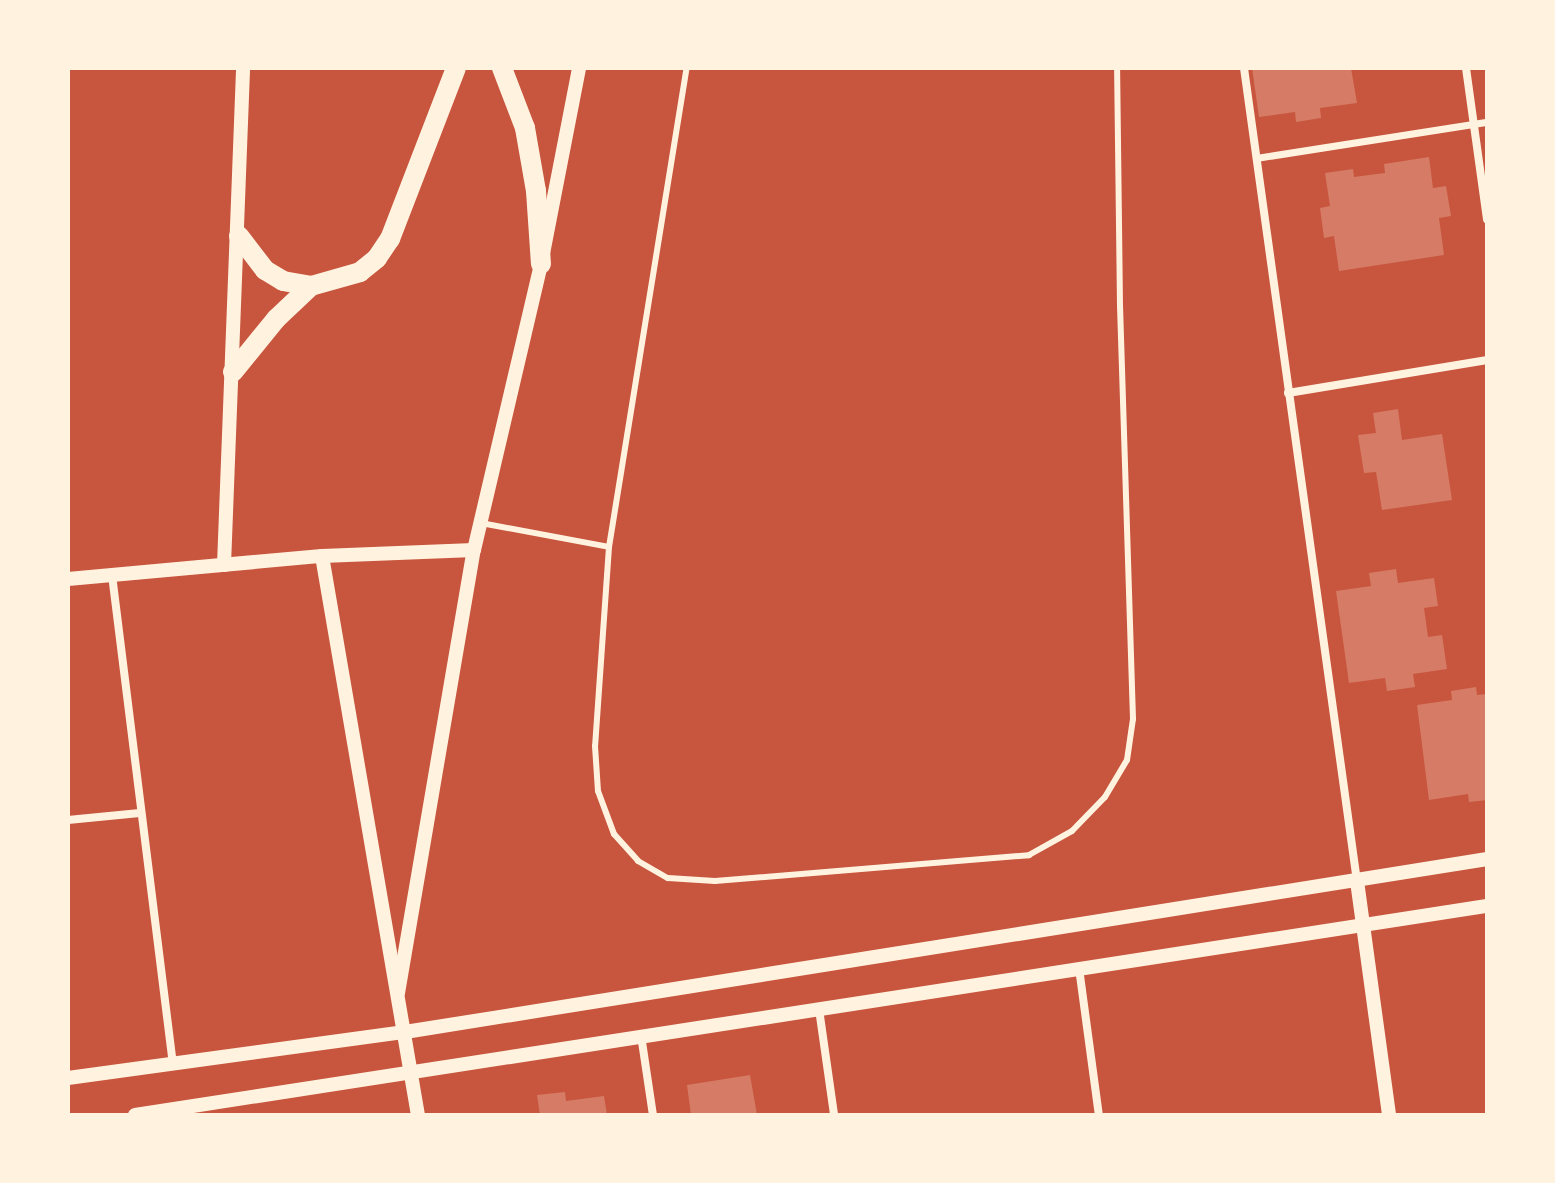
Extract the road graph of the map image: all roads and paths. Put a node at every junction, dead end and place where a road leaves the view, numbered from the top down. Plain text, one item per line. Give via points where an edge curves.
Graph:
1 (243, 68) edge
2 (456, 68) edge
3 (502, 68) edge
4 (579, 68) edge
5 (687, 68) edge
6 (1117, 68) edge
7 (1244, 68) edge
8 (1466, 68) edge
9 (1487, 122) edge
10 (1473, 125) junction
11 (1256, 158) junction
12 (1487, 220) edge
13 (239, 236) junction
14 (541, 264) junction
15 (311, 286) junction
16 (1487, 360) edge
17 (233, 372) junction
18 (1288, 393) junction
19 (480, 523) junction
20 (609, 547) junction
21 (474, 550) junction
22 (322, 556) junction
23 (224, 565) junction
24 (112, 575) junction
25 (68, 579) edge
26 (140, 813) junction
27 (68, 820) edge
28 (1487, 859) edge
29 (1357, 881) junction
30 (1487, 906) edge
31 (1364, 925) junction
32 (1079, 968) junction
33 (398, 993) junction
34 (818, 1008) junction
35 (405, 1032) junction
36 (641, 1035) junction
37 (173, 1064) junction
38 (411, 1070) junction
39 (68, 1078) edge
40 (187, 1111) edge
41 (135, 1115) edge
42 (418, 1115) edge
43 (653, 1115) edge
44 (834, 1115) edge
45 (1099, 1115) edge
46 (1389, 1115) edge

1 - 13 street
2 - 15 main road via 390,239 360,272
3 - 14 main road via 525,128
4 - 14 street
5 - 20 lane
6 - 20 lane via 1133,719 1127,760 1105,797 1072,831 1029,855 715,881 668,878 638,861 614,834 598,791 595,746
7 - 11 street
8 - 10 street
9 - 10 street
10 - 11 street
10 - 12 street
11 - 18 street
13 - 15 main road via 265,270 283,281
13 - 17 street
14 - 19 street
15 - 17 main road
16 - 18 street
17 - 23 street
18 - 29 street
19 - 20 lane
19 - 21 street
21 - 22 street
21 - 33 street
22 - 23 street
22 - 33 street
23 - 24 street
24 - 25 street
24 - 26 street
26 - 27 street
26 - 37 street
28 - 29 street
29 - 31 street
29 - 35 street
30 - 31 street
31 - 32 street
31 - 46 street
32 - 34 street
32 - 45 street
33 - 35 street
34 - 36 street
34 - 44 street
35 - 37 street
35 - 38 street
36 - 38 street
36 - 43 street
37 - 39 street
38 - 40 street
38 - 42 street
40 - 41 street

